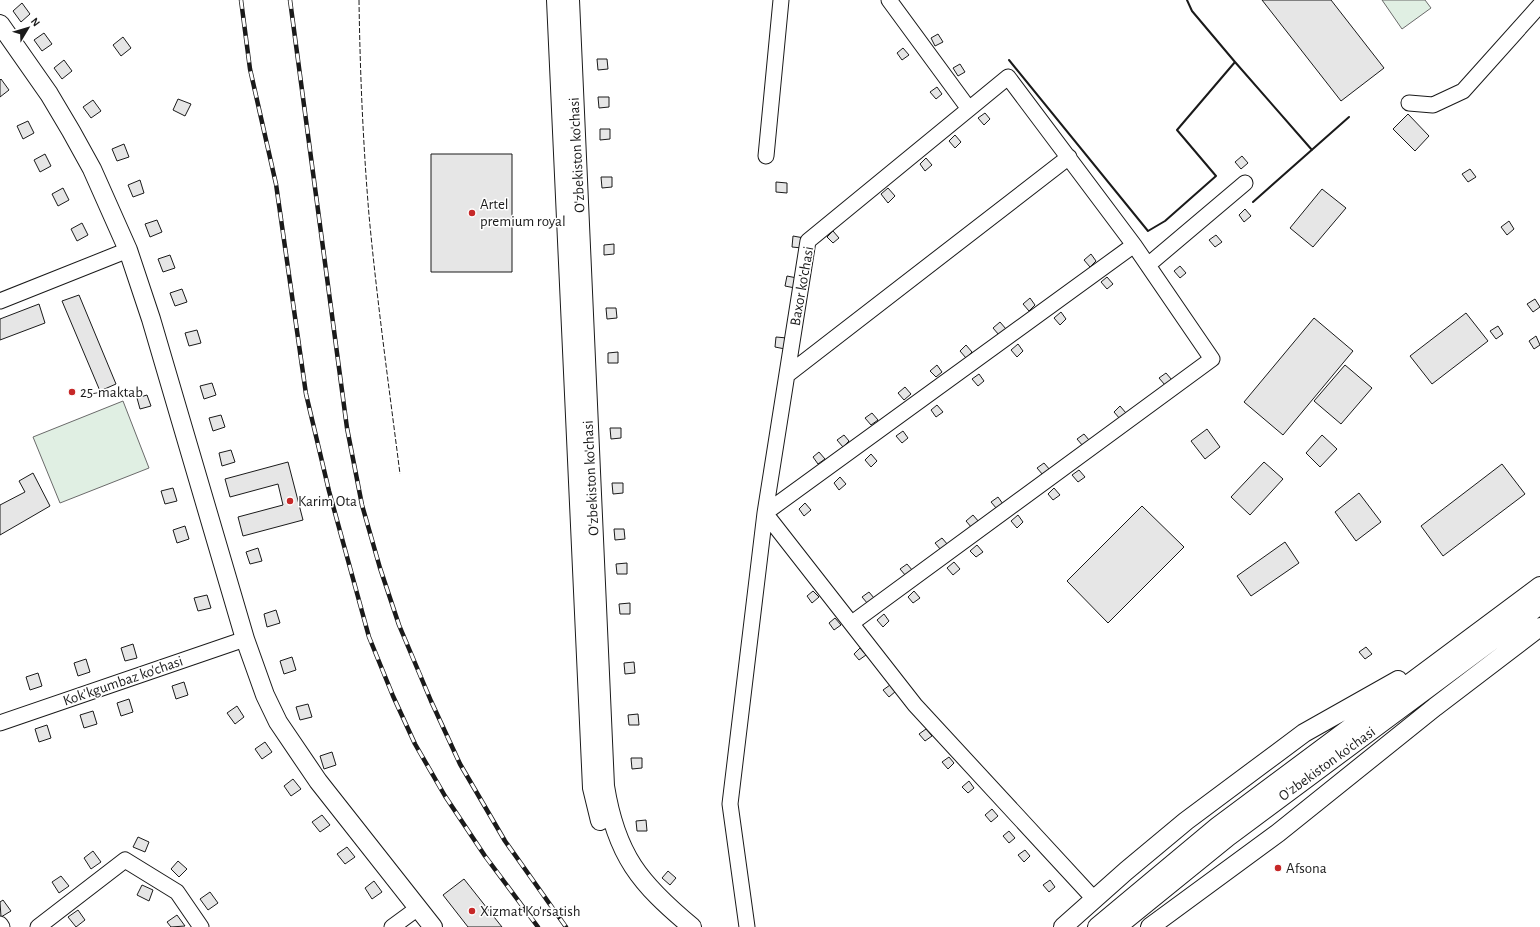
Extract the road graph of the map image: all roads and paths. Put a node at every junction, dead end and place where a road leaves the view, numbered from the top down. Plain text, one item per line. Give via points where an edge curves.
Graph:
1 (556, 0) edge
2 (570, 0) edge
3 (781, 0) edge
4 (890, 0) edge
5 (1540, 5) edge
6 (0, 24) edge
7 (1409, 103) dead end
8 (969, 109) junction
9 (766, 156) dead end
10 (1069, 157) junction
11 (1245, 183) dead end
12 (1134, 245) junction
13 (128, 250) junction
14 (1148, 265) junction
15 (0, 301) edge
16 (787, 375) junction
17 (765, 513) junction
18 (1540, 586) edge
19 (1540, 605) edge
20 (852, 623) junction
21 (1540, 627) edge
22 (245, 639) junction
23 (1462, 642) junction
24 (1436, 683) junction
25 (1435, 707) junction
26 (0, 723) edge
27 (1095, 900) junction
28 (418, 908) junction
29 (0, 924) edge
30 (2, 927) edge
31 (38, 927) edge
32 (201, 927) edge
33 (392, 927) edge
34 (433, 927) edge
35 (673, 927) edge
36 (692, 927) edge
37 (747, 927) edge
38 (1063, 927) edge
39 (1097, 927) edge
40 (1117, 927) edge
41 (1150, 927) edge

1 - 35 main road, O'zbekiston ko'chasi via 592,788 602,826 618,863 641,895
2 - 36 main road, O'zbekiston ko'chasi via 605,786 612,822 626,858 649,887
3 - 9 street
4 - 8 street
5 - 7 street via 1463,91 1434,106
6 - 13 main road via 49,94 71,131 102,189
8 - 10 street, Baxor ko'chasi via 1008,77
8 - 16 street, Baxor ko'chasi via 808,241
10 - 12 street
10 - 16 street
11 - 14 street
12 - 14 street
12 - 17 street
13 - 15 street
13 - 22 main road via 151,319
14 - 20 street via 1212,359
16 - 17 street, Baxor ko'chasi
17 - 20 street
17 - 37 street, Baxor ko'chasi via 730,804
18 - 23 main road, O'zbekiston ko'chasi
19 - 24 main road, O'zbekiston ko'chasi
20 - 27 street via 915,705
21 - 25 main road, O'zbekiston ko'chasi
22 - 26 street, Kok'kgumbaz ko'chasi
22 - 28 main road via 265,696 294,748
23 - 27 main road, O'zbekiston ko'chasi via 1304,733 1186,822
23 - 39 main road, O'zbekiston ko'chasi via 1218,826
24 - 25 main road
24 - 40 main road, O'zbekiston ko'chasi via 1228,837
25 - 41 main road, O'zbekiston ko'chasi via 1278,833
27 - 38 main road, O'zbekiston ko'chasi
28 - 33 street
28 - 34 main road
29 - 30 street
31 - 32 street via 124,860 177,892

